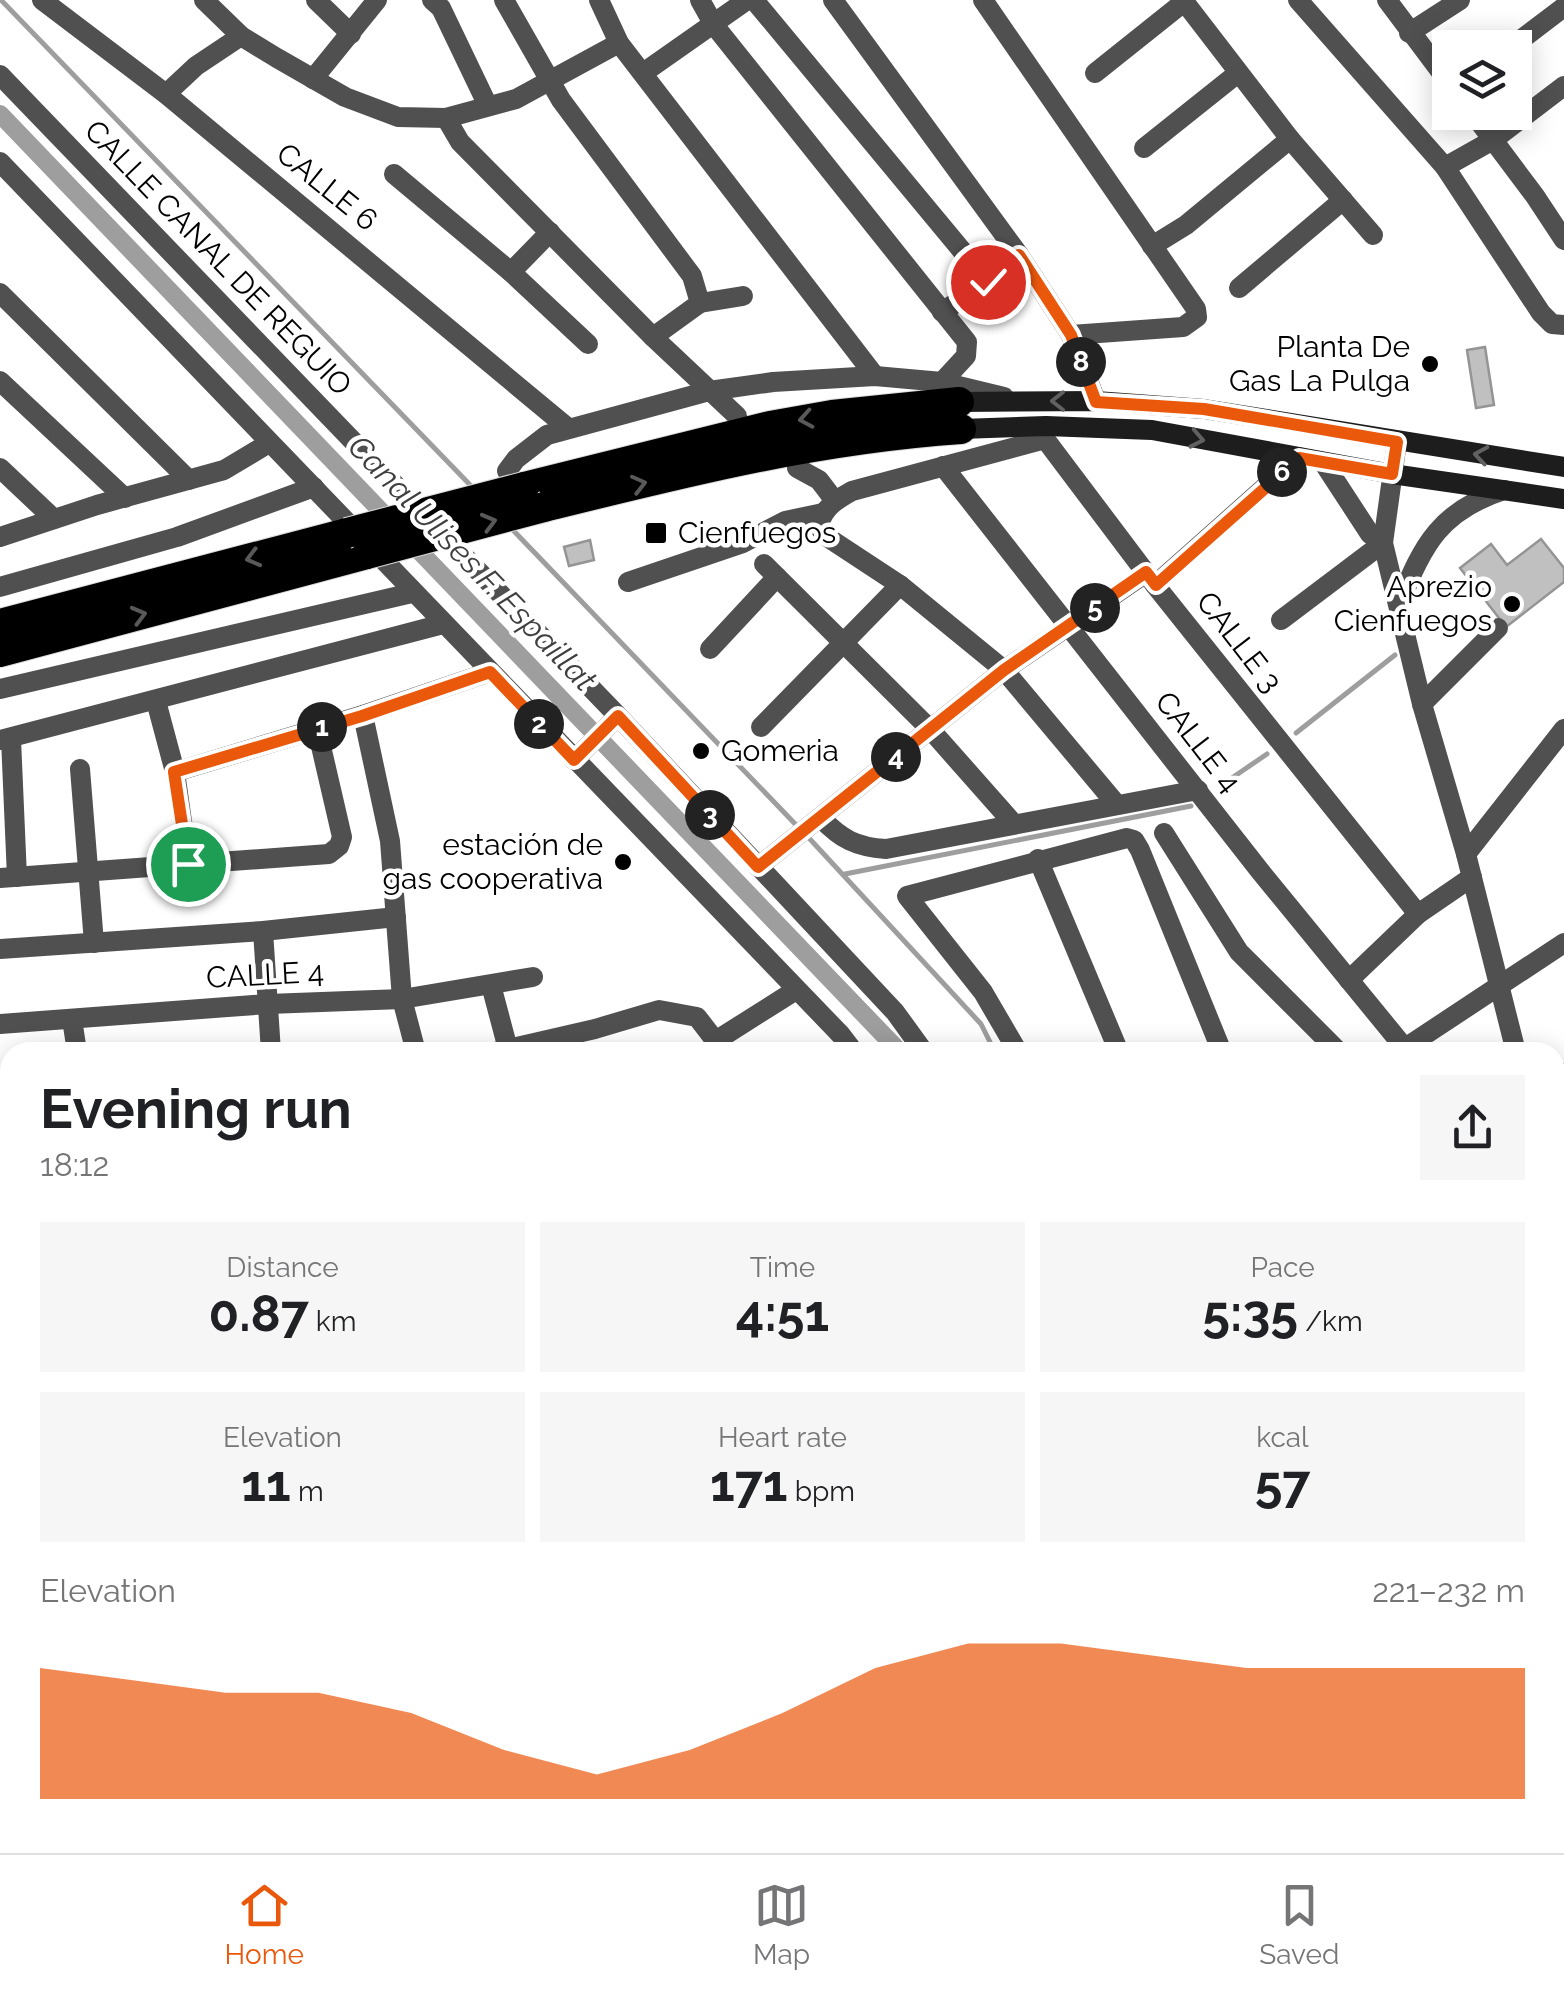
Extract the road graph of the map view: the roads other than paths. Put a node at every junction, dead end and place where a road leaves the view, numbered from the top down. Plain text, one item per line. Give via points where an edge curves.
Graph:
1 (42, 0) edge
2 (204, 0) edge
3 (316, 0) edge
4 (377, 0) edge
5 (432, 0) edge
6 (504, 0) edge
7 (599, 0) edge
8 (700, 0) edge
9 (751, 0) edge
10 (833, 0) edge
11 (983, 0) edge
12 (1298, 0) edge
13 (1387, 0) edge
14 (1460, 0) edge
15 (1184, 1) edge
16 (1559, 10) edge
17 (714, 25) junction
18 (1532, 31) edge
19 (1410, 33) junction
20 (351, 34) junction
21 (241, 36) junction
22 (619, 43) junction
23 (1432, 61) edge
24 (643, 73) junction
25 (1095, 73) dead end
26 (1238, 74) junction
27 (0, 75) edge
28 (313, 79) junction
29 (550, 81) junction
30 (1564, 86) edge
31 (166, 94) junction
32 (488, 106) junction
33 (446, 118) junction
34 (1486, 130) edge
35 (1290, 139) junction
36 (1493, 140) junction
37 (1144, 148) dead end
38 (1445, 168) junction
39 (2, 170) edge
40 (394, 174) dead end
41 (1342, 200) junction
42 (550, 232) junction
43 (1373, 235) dead end
44 (1564, 240) edge
45 (1152, 246) junction
46 (1019, 255) junction
47 (510, 272) junction
48 (988, 282) junction
49 (1239, 288) dead end
50 (0, 293) edge
51 (743, 296) dead end
52 (700, 304) junction
53 (942, 312) junction
54 (1564, 325) edge
55 (1071, 335) junction
56 (653, 337) junction
57 (588, 344) dead end
58 (875, 376) junction
59 (0, 381) edge
60 (708, 391) junction
61 (1096, 402) junction
62 (954, 405) junction
63 (737, 416) dead end
64 (568, 428) junction
65 (1045, 433) junction
66 (1397, 442) junction
67 (269, 443) junction
68 (1299, 458) junction
69 (1323, 462) junction
70 (943, 466) junction
71 (1564, 467) edge
72 (0, 468) edge
73 (797, 468) dead end
74 (1392, 474) junction
75 (189, 480) junction
76 (314, 487) junction
77 (525, 488) junction
78 (1504, 490) junction
79 (125, 498) junction
80 (1564, 499) edge
81 (828, 507) junction
82 (54, 519) junction
83 (0, 537) edge
84 (357, 543) junction
85 (1383, 543) junction
86 (1151, 579) junction
87 (628, 582) dead end
88 (900, 585) junction
89 (0, 587) edge
90 (412, 592) junction
91 (1400, 602) junction
92 (1281, 620) dead end
93 (0, 624) edge
94 (443, 624) junction
95 (1070, 626) junction
96 (1498, 628) dead end
97 (844, 642) junction
98 (710, 649) dead end
99 (0, 652) edge
100 (1004, 670) junction
101 (490, 672) junction
102 (0, 689) edge
103 (156, 700) junction
104 (1422, 704) junction
105 (362, 716) junction
106 (613, 721) junction
107 (760, 726) dead end
108 (317, 729) junction
109 (930, 729) junction
110 (1564, 729) edge
111 (6, 740) edge
112 (578, 756) junction
113 (80, 770) dead end
114 (174, 772) junction
115 (1198, 790) junction
116 (1117, 805) junction
117 (1014, 824) junction
118 (808, 827) junction
119 (1164, 833) dead end
120 (1466, 854) junction
121 (1038, 860) junction
122 (188, 864) junction
123 (758, 867) junction
124 (85, 872) junction
125 (9, 877) edge
126 (1472, 878) junction
127 (1418, 914) junction
128 (396, 917) junction
129 (263, 931) junction
130 (94, 943) junction
131 (1564, 943) edge
132 (0, 948) edge
133 (533, 977) dead end
134 (1349, 980) junction
135 (491, 986) junction
136 (1499, 986) junction
137 (796, 990) junction
138 (402, 998) junction
139 (268, 1004) junction
140 (72, 1019) junction
141 (0, 1024) edge
142 (582, 1032) junction
143 (75, 1042) edge
144 (270, 1042) edge
145 (413, 1042) edge
146 (500, 1042) edge
147 (539, 1042) edge
148 (589, 1042) edge
149 (718, 1042) edge
150 (726, 1042) edge
151 (846, 1042) edge
152 (917, 1042) edge
153 (1012, 1042) edge
154 (1115, 1042) edge
155 (1218, 1042) edge
156 (1329, 1042) edge
157 (1399, 1042) edge
158 (1418, 1042) edge
159 (1513, 1042) edge

1 - 31 street, CALLE 6
2 - 21 street
3 - 20 street
4 - 20 street
5 - 32 street via 442,8
6 - 29 street
7 - 22 street
8 - 17 street
9 - 17 street
9 - 48 street
10 - 46 street
11 - 45 street
12 - 38 street
13 - 19 street
14 - 19 street
15 - 25 street
15 - 26 street
16 - 18 street
17 - 24 street
17 - 53 street
19 - 23 street
20 - 28 street
21 - 28 street
21 - 31 street
22 - 24 street
22 - 29 street
24 - 58 street
26 - 35 street
26 - 37 street
27 - 106 street, CALLE CANAL DE REGUIO
28 - 33 street via 398,117
29 - 32 street
29 - 52 street via 692,276
30 - 36 street
31 - 64 street, CALLE 6
32 - 33 street
33 - 42 street via 460,142
34 - 36 street
35 - 41 street
35 - 45 street
36 - 38 street
36 - 44 street
38 - 54 street via 1541,313
39 - 67 street
40 - 47 street
41 - 43 street
41 - 49 street
42 - 47 street
42 - 56 street
45 - 55 street via 1197,317 1184,326
46 - 48 street
46 - 55 street
47 - 57 street
48 - 53 street
50 - 75 street
51 - 52 street
52 - 56 street
53 - 62 street via 968,349
55 - 61 street
56 - 60 street
58 - 60 street
58 - 62 street
59 - 79 street
60 - 63 street
60 - 64 street
61 -> 62 main road
61 - 66 main road via 1204,409
62 - 65 main road
62 - 77 highway via 832,441
64 - 77 street via 516,459
65 -> 68 main road via 1152,430
65 - 70 street
65 - 86 street, CALLE 3
71 -> 66 main road
66 - 74 street
67 - 75 street via 224,470
67 - 76 street
68 - 69 main road
68 - 86 street
69 - 74 main road
69 - 85 street via 1370,534
70 - 81 street via 852,491
70 - 95 street, CALLE 4
72 - 82 street
73 - 81 street via 820,480
74 - 78 main road
74 - 85 street
75 - 79 street
76 - 89 street via 177,537
76 - 90 street
77 - 84 highway, bridge
78 - 80 main road
78 - 91 street via 1477,499 1432,535
79 - 82 street
81 - 87 street
81 - 88 street via 819,525 824,535
82 - 83 street
84 -> 93 highway
99 -> 84 highway
85 - 91 street
85 - 92 street
86 - 95 street
86 - 127 street, CALLE 3
88 - 97 street
88 - 100 street
90 - 94 street
90 - 102 street
91 - 104 street
94 - 101 street
94 - 103 street
95 - 100 street
95 - 115 street, CALLE 4
96 - 104 street
97 - 98 street via 771,571
97 - 107 street
97 - 109 street
100 - 109 street
100 - 116 street
101 - 105 street
101 - 112 street
103 - 111 street
103 - 114 street
104 - 120 street
105 - 108 street
105 - 128 street via 390,841
106 - 112 street
106 - 123 street, CALLE CANAL DE REGUIO
108 - 114 street
108 - 122 street via 339,846 329,854
109 - 117 street
109 - 118 street
110 - 120 street
111 - 125 street
112 - 137 street
113 - 124 street
114 - 122 street
115 - 116 street
115 - 134 street, CALLE 4
116 - 117 street
117 - 118 street via 886,849 858,847
118 - 123 street
119 - 156 street via 1239,952
120 - 126 street
121 - 153 street via 907,896 983,992
121 - 154 street
121 - 155 street via 1127,838 1135,842
122 - 124 street
123 - 152 street, CALLE CANAL DE REGUIO
124 - 125 street
124 - 130 street
126 - 127 street
126 - 136 street
127 - 134 street
128 - 129 street
128 - 138 street
129 - 130 street
129 - 139 street
130 - 132 street
131 - 136 street
133 - 135 street, CALLE 4
134 - 157 street, CALLE 4
135 - 138 street, CALLE 4
135 - 146 street
136 - 158 street
136 - 159 street
137 - 150 street
137 - 151 street
138 - 139 street, CALLE 4
138 - 145 street
139 - 140 street, CALLE 4
139 - 144 street
140 - 141 street, CALLE 4
140 - 143 street
142 - 147 street
142 - 148 street
142 - 149 street via 659,1010 697,1017

